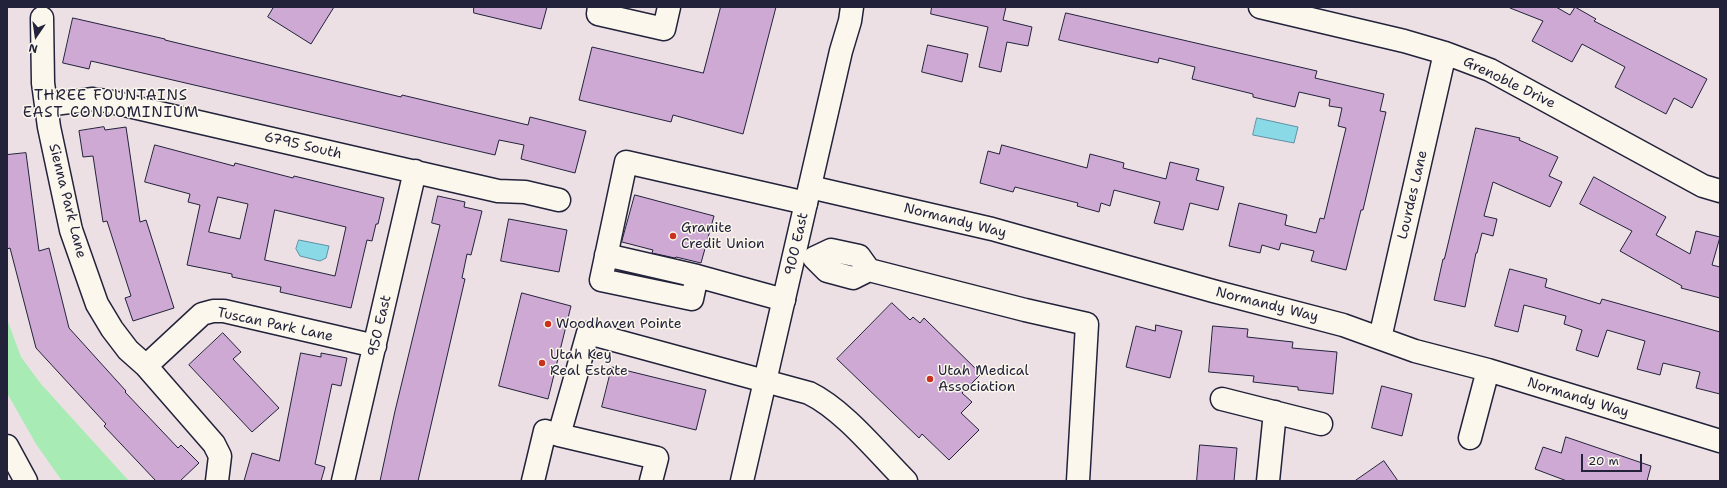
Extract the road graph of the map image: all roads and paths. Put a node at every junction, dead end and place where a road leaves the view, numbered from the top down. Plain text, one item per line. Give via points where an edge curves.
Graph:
1 (600, 7) edge
2 (669, 7) edge
3 (852, 7) edge
4 (1260, 7) edge
5 (42, 18) dead end
6 (1445, 53) junction
7 (46, 105) junction
8 (415, 171) junction
9 (1720, 191) edge
10 (808, 195) junction
11 (559, 200) dead end
12 (804, 256) junction
13 (784, 300) junction
14 (1380, 338) junction
15 (375, 346) junction
16 (146, 366) junction
17 (1488, 370) junction
18 (765, 380) junction
19 (1222, 399) dead end
20 (1275, 412) junction
21 (1321, 424) dead end
22 (559, 435) junction
23 (1470, 438) dead end
24 (1720, 441) edge
25 (7, 446) edge
26 (26, 481) edge
27 (217, 481) edge
28 (343, 481) edge
29 (533, 481) edge
30 (651, 481) edge
31 (742, 481) edge
32 (906, 481) edge
33 (1078, 481) edge
34 (1268, 481) edge

1 - 2 main road via 598,14 664,29
3 - 10 main road, 900 East
4 - 6 main road, Grenoble Drive
5 - 7 main road, Sienna Park Lane
6 - 9 main road, Grenoble Drive via 1490,70 1674,171 1703,186
6 - 14 main road, Lourdes Lane
7 - 8 main road, 6795 South via 93,99
7 - 16 main road, Sienna Park Lane via 71,230 97,304 128,350
8 - 11 main road, 6795 South via 498,191 525,192
8 - 15 main road, 950 East
10 - 12 main road, 900 East
10 - 13 main road, Normandy Way via 626,162 601,280 692,299 697,276
10 - 14 main road, Normandy Way via 992,229 1343,325
12 - 13 main road, 900 East
12 - 33 main road via 831,250 847,253 858,256 869,270 1087,324
13 - 18 main road, 900 East
14 - 17 main road, Normandy Way
15 - 16 main road, Tuscan Park Lane via 224,311 213,311 202,314
15 - 28 main road, 950 East
16 - 27 main road, Sienna Park Lane via 214,444 220,456
17 - 23 main road
17 - 24 main road, Normandy Way
18 - 22 main road via 588,333
18 - 31 main road, 900 East
18 - 32 main road via 810,393 823,400
19 - 20 main road
20 - 21 main road
20 - 34 main road
22 - 29 main road via 545,431
22 - 30 main road via 657,458
25 - 26 main road

